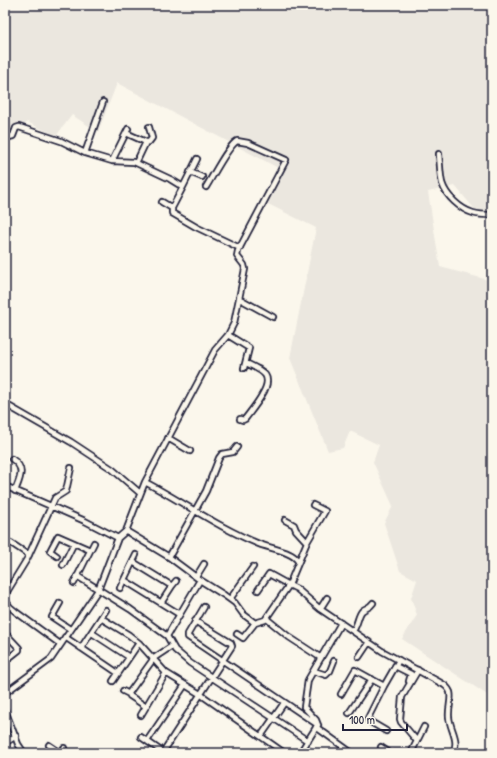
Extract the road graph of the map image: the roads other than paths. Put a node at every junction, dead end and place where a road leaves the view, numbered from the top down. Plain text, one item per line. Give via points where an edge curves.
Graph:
1 (103, 102) dead end
2 (149, 127) dead end
3 (5, 138) edge
4 (146, 142) junction
5 (85, 153) junction
6 (439, 154) dead end
7 (197, 159) dead end
8 (112, 161) junction
9 (136, 163) junction
10 (190, 172) junction
11 (202, 177) dead end
12 (183, 187) junction
13 (206, 187) dead end
14 (162, 202) dead end
15 (172, 208) junction
16 (492, 215) edge
17 (240, 248) junction
18 (240, 299) junction
19 (272, 317) dead end
20 (228, 335) junction
21 (5, 404) edge
22 (240, 419) dead end
23 (168, 438) junction
24 (237, 447) dead end
25 (190, 451) dead end
26 (12, 459) dead end
27 (71, 468) dead end
28 (145, 482) junction
29 (5, 486) edge
30 (15, 491) junction
31 (140, 493) junction
32 (314, 505) dead end
33 (52, 507) junction
34 (196, 510) junction
35 (285, 520) dead end
36 (126, 531) junction
37 (118, 538) junction
38 (5, 541) edge
39 (306, 542) junction
40 (74, 543) junction
41 (94, 543) dead end
42 (90, 550) junction
43 (29, 555) junction
44 (136, 555) dead end
45 (57, 556) dead end
46 (169, 557) junction
47 (298, 560) junction
48 (133, 562) junction
49 (204, 564) dead end
50 (63, 565) dead end
51 (253, 567) dead end
52 (77, 576) junction
53 (198, 578) junction
54 (124, 580) junction
55 (176, 581) dead end
56 (74, 583) dead end
57 (289, 584) junction
58 (172, 586) junction
59 (120, 588) dead end
60 (98, 590) junction
61 (258, 590) dead end
62 (5, 594) edge
63 (327, 598) dead end
64 (230, 599) junction
65 (5, 600) edge
66 (60, 603) dead end
67 (161, 603) junction
68 (373, 603) dead end
69 (204, 606) dead end
70 (320, 609) junction
71 (106, 610) dead end
72 (179, 614) junction
73 (101, 618) junction
74 (267, 619) junction
75 (195, 621) junction
76 (255, 622) junction
77 (341, 623) junction
78 (70, 629) junction
79 (353, 631) junction
80 (5, 633) edge
81 (92, 633) junction
82 (237, 634) dead end
83 (167, 636) junction
84 (65, 637) junction
85 (369, 642) junction
86 (139, 643) junction
87 (60, 644) junction
88 (172, 646) junction
89 (82, 648) junction
90 (129, 657) junction
91 (359, 657) dead end
92 (6, 658) edge
93 (154, 658) junction
94 (322, 658) junction
95 (223, 660) junction
96 (399, 660) junction
97 (334, 661) dead end
98 (395, 666) junction
99 (418, 670) junction
100 (314, 671) junction
101 (118, 673) junction
102 (166, 673) junction
103 (212, 678) junction
104 (372, 679) junction
105 (113, 681) dead end
106 (185, 685) junction
107 (409, 685) junction
108 (384, 686) junction
109 (123, 691) dead end
110 (5, 693) edge
111 (129, 694) junction
112 (200, 694) junction
113 (341, 694) dead end
114 (284, 703) junction
115 (145, 706) junction
116 (5, 710) edge
117 (349, 713) dead end
118 (141, 715) dead end
119 (273, 718) junction
120 (317, 726) junction
121 (424, 726) dead end
122 (386, 731) dead end
123 (16, 736) junction
124 (260, 736) junction
125 (141, 737) dead end
126 (147, 741) junction
127 (308, 741) junction
128 (417, 741) junction
129 (5, 743) edge
130 (49, 746) dead end
131 (380, 747) dead end
132 (277, 748) junction
133 (304, 748) junction
134 (163, 752) edge
135 (283, 752) dead end
136 (8, 753) edge
137 (24, 753) edge
138 (61, 753) edge
139 (274, 753) edge
140 (300, 753) edge
141 (314, 753) edge
142 (352, 753) edge
143 (390, 753) edge
144 (395, 753) edge
145 (399, 753) edge
146 (411, 753) edge
147 (453, 753) edge

1 - 5 street
2 - 4 street via 152,138
3 - 5 street via 13,136 19,127 61,141
4 - 8 street via 127,131
4 - 9 street
5 - 8 street
6 - 16 street via 442,182 450,196 471,212
7 - 10 street
8 - 9 street
9 - 12 street
10 - 11 street
10 - 12 street
12 - 15 street
13 - 17 street via 225,155 238,140 286,160
14 - 15 street
15 - 17 street via 172,213
17 - 18 street via 237,256 245,269
18 - 19 street
18 - 20 street
20 - 22 street via 249,348 245,365 261,370 268,380 256,406 245,419
20 - 23 street via 215,350
21 - 31 street via 112,469
23 - 25 street
23 - 28 street
24 - 34 street via 233,452 222,454 219,458
26 - 30 street via 21,470
27 - 33 street via 66,492 55,498
28 - 31 street
28 - 34 street
29 - 30 street
30 - 33 street
31 - 36 street
32 - 39 street via 325,511
33 - 37 street
33 - 43 street
34 - 46 street
34 - 47 street via 238,534
35 - 39 street via 294,525
36 - 37 street
36 - 46 street
37 - 60 street
38 - 43 street
39 - 47 street
40 - 42 street
40 - 45 street via 58,536 50,551
40 - 50 street
41 - 42 street
42 - 52 street
43 - 62 street
44 - 48 street
46 - 53 street
47 - 57 street
48 - 54 street
48 - 58 street
49 - 53 street
51 - 64 street
52 - 56 street
52 - 60 street
53 - 64 street
53 - 72 street
54 - 59 street
54 - 67 street
55 - 58 street
57 - 61 street via 269,574
57 - 70 street
57 - 74 street
58 - 67 street
60 - 78 street
60 - 83 street
63 - 70 street
64 - 76 street via 243,614
65 - 87 street via 16,612
66 - 78 street via 52,617
67 - 72 street
68 - 79 street via 362,611
69 - 75 street
70 - 77 street
71 - 73 street
72 - 83 street
73 - 81 street
73 - 86 street
74 - 76 street
74 - 94 street
75 - 95 street via 188,637
75 - 95 street via 232,644
76 - 82 street via 243,638
77 - 79 street
77 - 94 street
78 - 84 street
79 - 85 street
80 - 92 street via 19,649
81 - 89 street
81 - 90 street
83 - 88 street
84 - 87 street
84 - 89 street
85 - 91 street
85 - 96 street
86 - 90 street
86 - 93 street
87 - 110 street via 45,664
88 - 93 street
88 - 103 street via 190,663
89 - 101 street
90 - 101 street
93 - 102 street
93 - 111 street
94 - 100 street
95 - 103 street
95 - 114 street
96 - 98 street
96 - 99 street
97 - 100 street via 326,675
98 - 107 street via 411,674
98 - 108 street
99 - 107 street
99 - 147 street via 449,689 449,716 456,740
100 - 120 street via 307,683 304,706 316,720
101 - 105 street
102 - 106 street
102 - 115 street
103 - 112 street
103 - 119 street
104 - 108 street
104 - 113 street via 355,670
104 - 117 street
106 - 112 street
106 - 126 street
107 - 128 street via 402,697 400,719
108 - 122 street via 368,720
109 - 111 street
111 - 115 street
112 - 124 street
112 - 134 street
114 - 119 street
114 - 120 street
115 - 118 street
116 - 123 street
119 - 124 street
119 - 127 street
120 - 127 street
120 - 142 street
121 - 128 street
123 - 129 street
123 - 137 street
124 - 132 street
125 - 126 street
126 - 134 street
127 - 133 street
128 - 146 street
129 - 136 street
130 - 138 street
131 - 143 street
132 - 135 street
132 - 139 street
133 - 140 street
133 - 141 street
144 - 145 street

